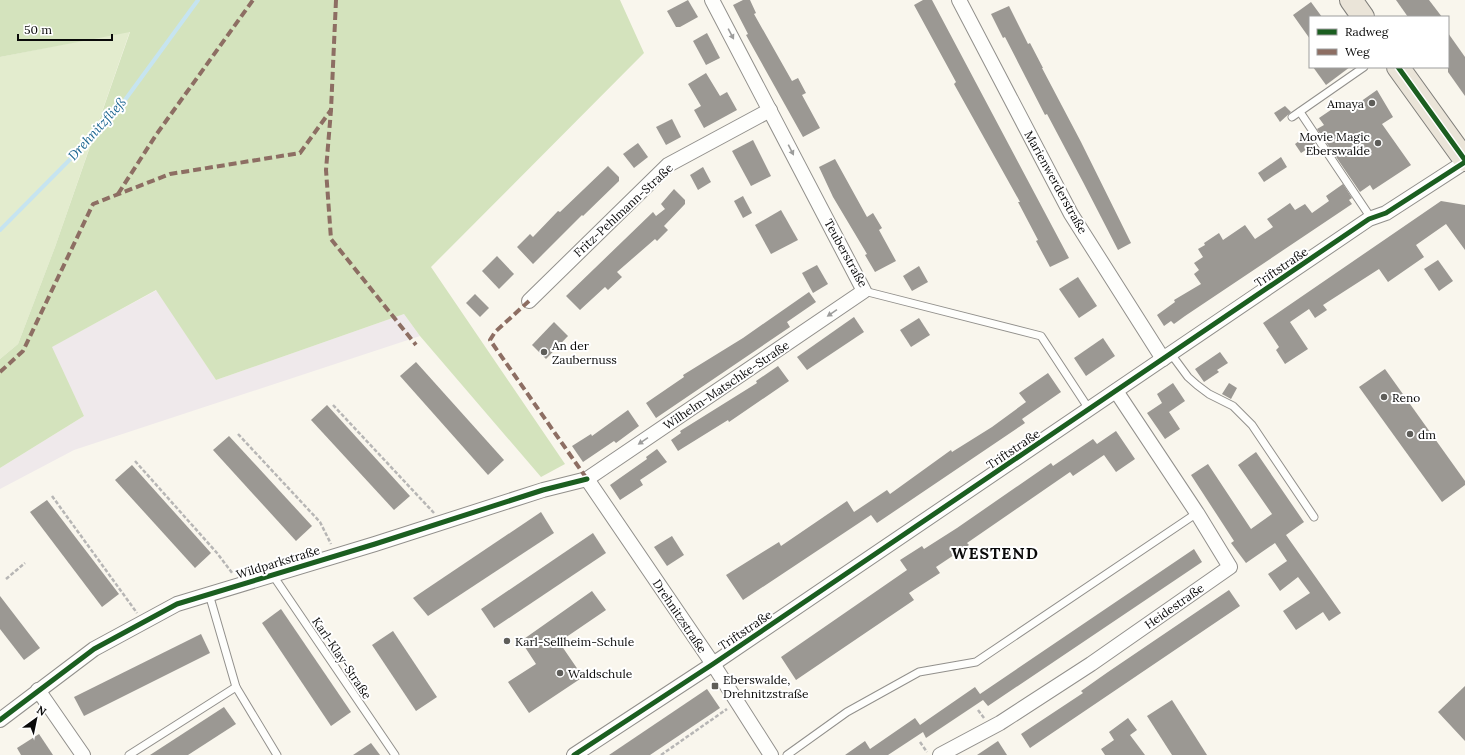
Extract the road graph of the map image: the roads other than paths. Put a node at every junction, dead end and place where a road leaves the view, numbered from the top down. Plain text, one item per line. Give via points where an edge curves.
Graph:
1 (712, 0) edge
2 (959, 0) edge
3 (1351, 0) edge
4 (1362, 16) edge
5 (1363, 68) edge
6 (1399, 68) edge
7 (770, 110) junction
8 (1300, 112) junction
9 (1292, 117) dead end
10 (1465, 161) edge
11 (1371, 218) junction
12 (864, 291) junction
13 (529, 301) dead end
14 (1167, 356) junction
15 (1116, 391) junction
16 (1089, 409) junction
17 (587, 479) junction
18 (1197, 513) junction
19 (1314, 518) dead end
20 (272, 574) junction
21 (209, 594) junction
22 (713, 664) junction
23 (236, 687) junction
24 (38, 690) junction
25 (0, 720) edge
26 (83, 755) edge
27 (129, 755) edge
28 (277, 755) edge
29 (395, 755) edge
30 (574, 755) edge
31 (771, 755) edge
32 (787, 755) edge
33 (940, 755) edge

1 -> 7 street, Teuberstraße
2 - 14 street, Marienwerderstraße via 1072,214
3 - 4 main road
5 - 8 lane
6 - 10 main road
7 -> 12 street, Teuberstraße
7 - 13 street, Fritz-Pehlmann-Straße via 668,165
8 - 9 lane
8 - 11 lane
10 - 11 street, Triftstraße via 1386,213
11 - 14 street, Triftstraße
12 - 16 lane, Teuberstraße via 1041,336
12 -> 17 street, Wilhelm-Matschke-Straße
14 - 15 street, Triftstraße
14 - 19 lane via 1197,385 1233,406 1252,425
15 - 16 street, Triftstraße
15 - 18 street, Heidestraße
16 - 22 street, Triftstraße
17 - 20 street, Wildparkstraße via 543,490
17 - 22 street, Drehnitzstraße
18 - 32 lane via 976,662 919,672 847,712
18 - 33 street, Heidestraße via 1230,567 1018,712
20 - 21 street, Wildparkstraße
20 - 29 lane, Karl-Klay-Straße
21 - 23 lane
21 - 24 street, Wildparkstraße via 176,604 94,649
22 - 30 street, Triftstraße
22 - 31 street, Drehnitzstraße
23 - 27 lane
23 - 28 lane
24 - 25 street, Wildparkstraße
24 - 26 street

